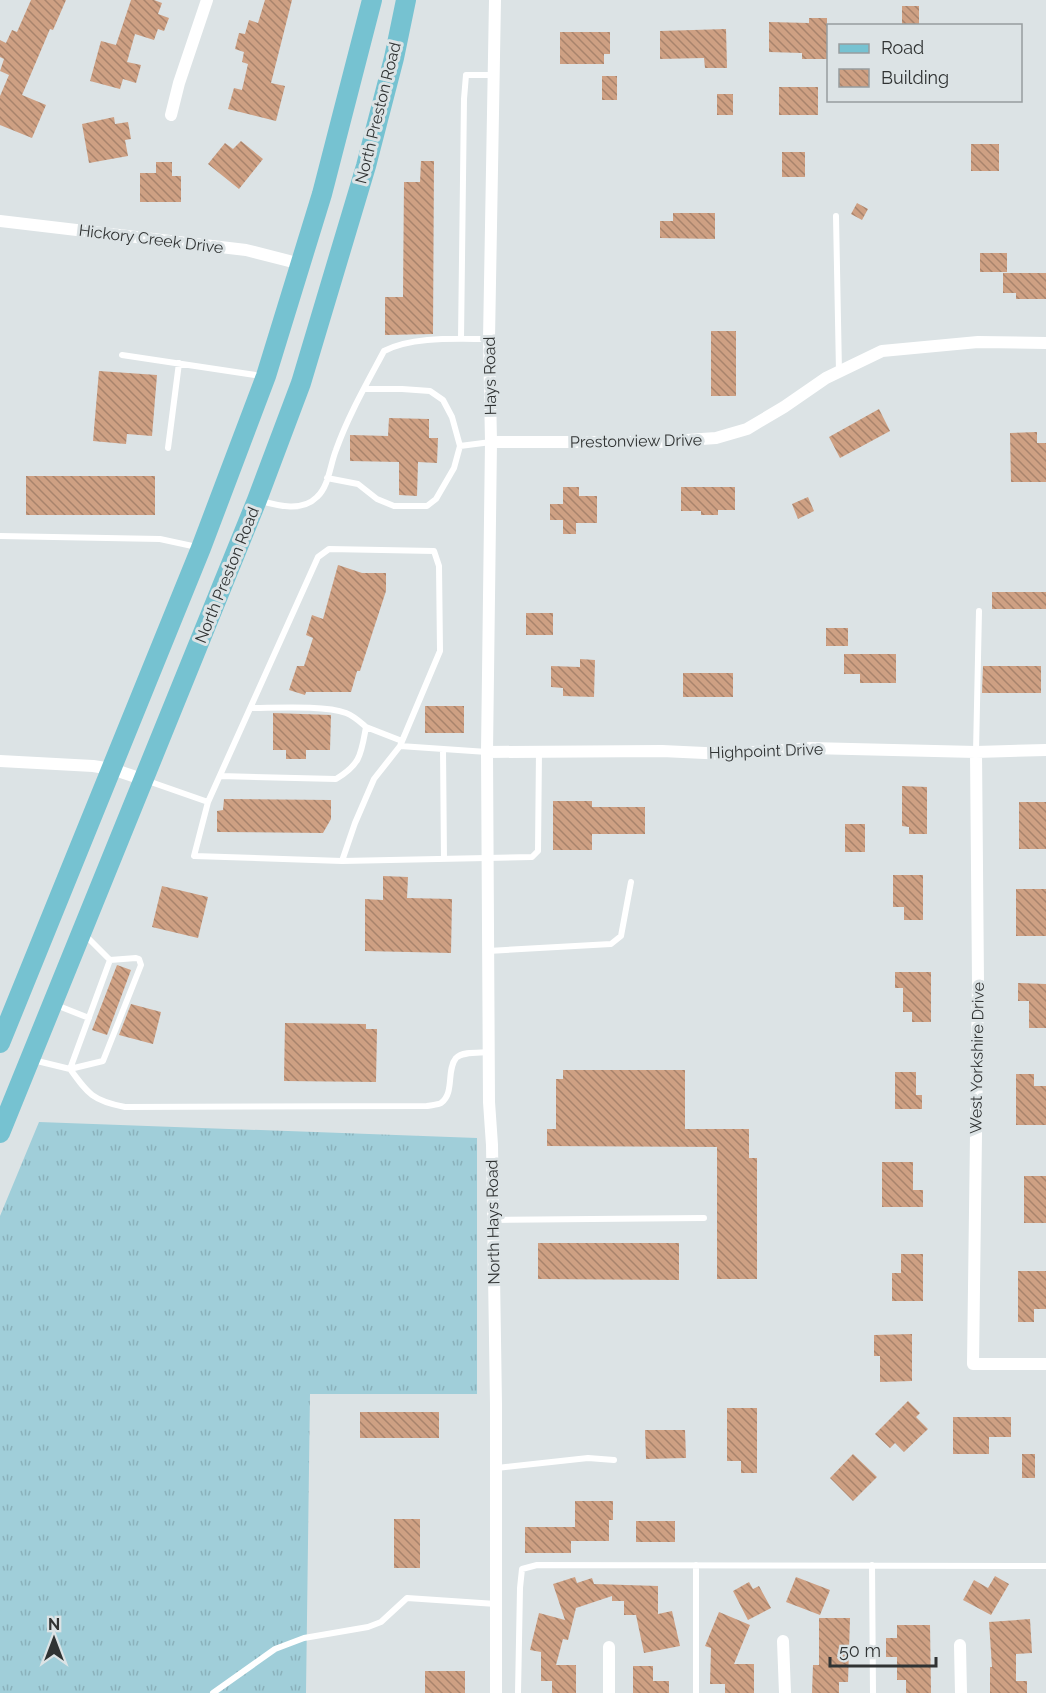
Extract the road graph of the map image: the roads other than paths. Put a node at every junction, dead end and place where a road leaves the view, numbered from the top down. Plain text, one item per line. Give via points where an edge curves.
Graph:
1 (207, 0) edge
2 (372, 0) edge
3 (406, 0) edge
4 (495, 0) edge
5 (495, 75) junction
6 (171, 115) dead end
7 (836, 216) dead end
8 (0, 221) edge
9 (301, 264) junction
10 (461, 339) junction
11 (489, 339) junction
12 (1046, 343) edge
13 (122, 355) dead end
14 (179, 363) junction
15 (839, 372) junction
16 (266, 376) junction
17 (365, 389) junction
18 (491, 442) junction
19 (460, 446) junction
20 (168, 448) dead end
21 (327, 478) junction
22 (257, 500) junction
23 (0, 537) edge
24 (201, 548) junction
25 (979, 611) dead end
26 (251, 708) junction
27 (366, 726) junction
28 (401, 743) junction
29 (443, 749) junction
30 (539, 750) junction
31 (1046, 750) edge
32 (487, 752) junction
33 (976, 752) junction
34 (0, 761) edge
35 (112, 769) junction
36 (220, 776) junction
37 (145, 780) junction
38 (208, 802) junction
39 (488, 858) junction
40 (444, 859) junction
41 (342, 861) junction
42 (632, 882) dead end
43 (82, 932) junction
44 (488, 951) junction
45 (110, 960) junction
46 (53, 1003) junction
47 (89, 1018) junction
48 (0, 1043) edge
49 (489, 1052) junction
50 (30, 1059) junction
51 (70, 1069) junction
52 (0, 1132) edge
53 (704, 1218) dead end
54 (493, 1220) junction
55 (1046, 1364) edge
56 (614, 1460) dead end
57 (496, 1468) junction
58 (696, 1565) junction
59 (872, 1565) junction
60 (1046, 1566) edge
61 (496, 1604) junction
62 (783, 1641) dead end
63 (960, 1645) dead end
64 (609, 1647) dead end
65 (213, 1693) edge
66 (496, 1693) edge
67 (518, 1693) edge
68 (609, 1693) edge
69 (696, 1693) edge
70 (785, 1693) edge
71 (873, 1693) edge
72 (961, 1693) edge

1 - 6 street
2 - 9 main road, North Preston Road
3 - 22 main road, North Preston Road via 350,220 301,383
4 - 5 street, Hays Road
5 - 10 lane via 466,75
5 - 11 street, Hays Road
7 - 15 lane
8 - 9 street, Hickory Creek Drive via 246,250
9 - 16 main road, North Preston Road
10 - 11 lane
10 - 17 lane via 399,343 384,351
11 - 18 street, Hays Road
12 - 15 street, Prestonview Drive via 978,342 882,351
13 - 14 lane
14 - 16 lane
14 - 20 lane
15 - 18 street, Prestonview Drive via 747,429 716,438 667,442
16 - 24 main road, North Preston Road
17 - 19 lane via 430,391 443,400
17 - 21 lane
18 - 19 lane
18 - 32 street, Hays Road
19 - 21 lane via 454,468 436,499 427,506 394,506 358,484
21 - 22 lane via 319,496 308,504 284,508
22 - 37 main road, North Preston Road
23 - 24 lane via 160,539
24 - 35 main road, North Preston Road
25 - 33 lane
26 - 27 lane via 336,711
26 - 28 lane via 318,557 329,549 434,551 439,566 440,651
26 - 36 lane
27 - 28 lane
27 - 36 lane via 357,762 336,779
28 - 29 lane
28 - 41 lane via 374,779
29 - 32 lane
29 - 40 lane
30 - 32 street, Highpoint Drive
30 - 33 street, Highpoint Drive via 726,754 810,748
30 - 39 lane via 538,851 532,857
31 - 33 street, Highpoint Drive
32 - 39 street, North Hays Road
33 - 55 street, West Yorkshire Drive via 978,982 973,1364
34 - 35 street
35 - 37 street
35 - 48 main road, North Preston Road
36 - 38 lane
37 - 38 lane
37 - 43 main road, North Preston Road
38 - 41 lane via 194,856
39 - 40 lane
39 - 44 street, North Hays Road
40 - 41 lane
42 - 44 lane via 621,936 611,944
43 - 45 lane
43 - 46 main road, North Preston Road
44 - 49 street, North Hays Road
45 - 47 lane
45 - 51 lane via 136,958 141,965 103,1062
46 - 47 lane
46 - 50 main road, North Preston Road
47 - 51 lane
49 - 51 lane via 456,1058 448,1094 441,1103 427,1106 124,1107 103,1103 86,1090
49 - 54 street, North Hays Road
50 - 51 lane
50 - 52 main road, North Preston Road
53 - 54 lane
54 - 57 street, North Hays Road
56 - 57 lane via 588,1458
57 - 61 street, North Hays Road
58 - 59 lane
58 - 67 lane via 537,1564 522,1569
58 - 69 lane
59 - 60 lane
59 - 71 lane
61 - 65 lane via 407,1598 374,1625 304,1638 275,1649
61 - 66 street, North Hays Road
62 - 70 street
63 - 72 street
64 - 68 street

